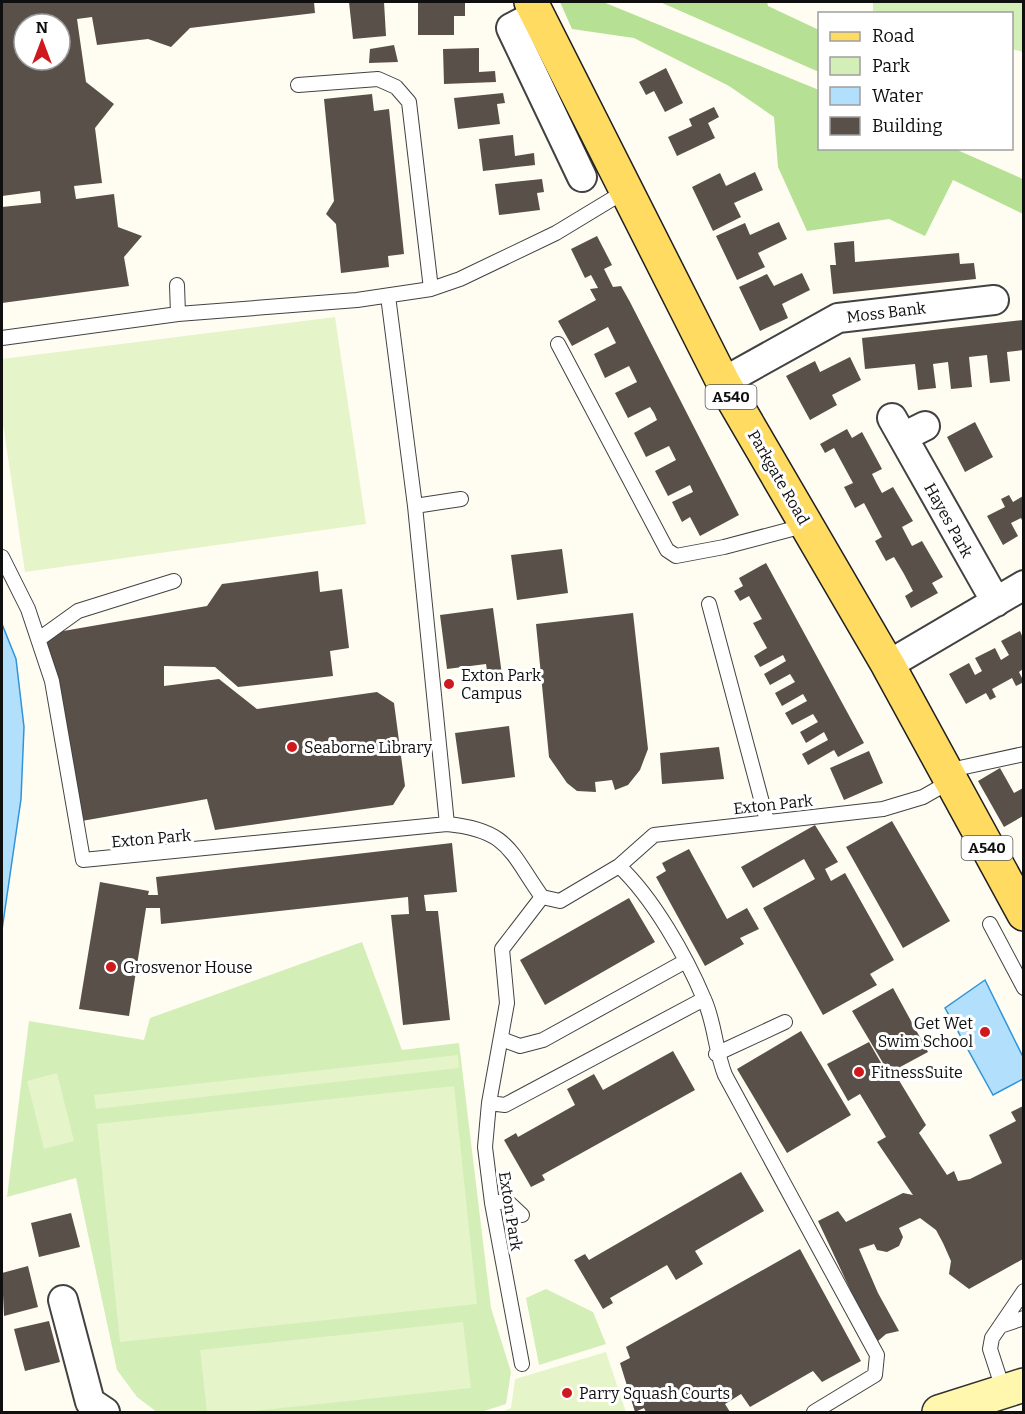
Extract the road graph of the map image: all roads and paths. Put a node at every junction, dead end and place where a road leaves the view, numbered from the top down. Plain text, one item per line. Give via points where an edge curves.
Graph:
1 (534, 8) edge
2 (298, 85) dead end
3 (582, 177) dead end
4 (628, 190) junction
5 (177, 285) dead end
6 (431, 289) junction
7 (388, 296) junction
8 (994, 300) dead end
9 (178, 314) junction
10 (2, 338) edge
11 (558, 344) dead end
12 (723, 382) junction
13 (907, 427) dead end
14 (461, 499) dead end
15 (415, 506) junction
16 (807, 525) junction
17 (2, 557) edge
18 (174, 581) dead end
19 (1023, 585) edge
20 (996, 602) junction
21 (709, 604) dead end
22 (39, 639) junction
23 (888, 665) junction
24 (1023, 754) edge
25 (949, 776) junction
26 (766, 821) junction
27 (447, 824) junction
28 (619, 866) junction
29 (542, 897) junction
30 (1023, 914) edge
31 (990, 924) dead end
32 (684, 962) junction
33 (1023, 988) edge
34 (704, 999) junction
35 (785, 1022) dead end
36 (501, 1039) junction
37 (717, 1054) junction
38 (489, 1102) junction
39 (492, 1203) junction
40 (522, 1215) dead end
41 (1023, 1291) edge
42 (63, 1300) dead end
43 (1023, 1318) edge
44 (1000, 1326) junction
45 (522, 1364) dead end
46 (1014, 1389) edge
47 (105, 1413) edge
48 (814, 1413) edge
49 (939, 1413) edge

1 - 3 street via 511,28
1 - 4 main road, Parkgate Road / A540
2 - 6 lane via 378,79 396,87 409,102
4 - 6 lane via 535,244
4 - 12 main road, Parkgate Road / A540
5 - 9 lane
6 - 7 lane
7 - 9 lane
7 - 15 lane
8 - 12 street, Moss Bank via 838,318
9 - 10 lane
11 - 16 lane via 667,550 676,556
12 - 16 main road, Parkgate Road / A540
13 - 20 street, Hayes Park
14 - 15 lane
15 - 27 lane
16 - 23 main road, Parkgate Road / A540
17 - 22 lane, Exton Park
18 - 22 lane via 78,610
19 - 20 street
20 - 23 street
21 - 26 lane
22 - 27 lane, Exton Park via 52,681 83,860
23 - 25 main road, Parkgate Road / A540
24 - 25 lane, Exton Park
25 - 26 lane, Exton Park via 923,797 883,809
25 - 30 main road, Parkgate Road / A540
26 - 28 lane, Exton Park via 654,835
27 - 29 lane, Exton Park via 472,827 504,842
28 - 29 lane, Exton Park via 560,901
28 - 32 lane via 641,886
29 - 36 lane, Exton Park via 502,949 507,1003
31 - 33 lane
32 - 34 lane
32 - 36 lane via 543,1040 520,1046
34 - 37 lane
34 - 38 lane via 505,1105
35 - 37 lane
36 - 38 lane, Exton Park
37 - 48 lane via 724,1075 877,1355 875,1375
38 - 39 lane, Exton Park via 485,1147
39 - 40 lane via 507,1201
39 - 45 lane, Exton Park
41 - 44 lane
42 - 47 street via 90,1402
43 - 44 lane
44 - 46 lane via 990,1349
46 - 49 street

